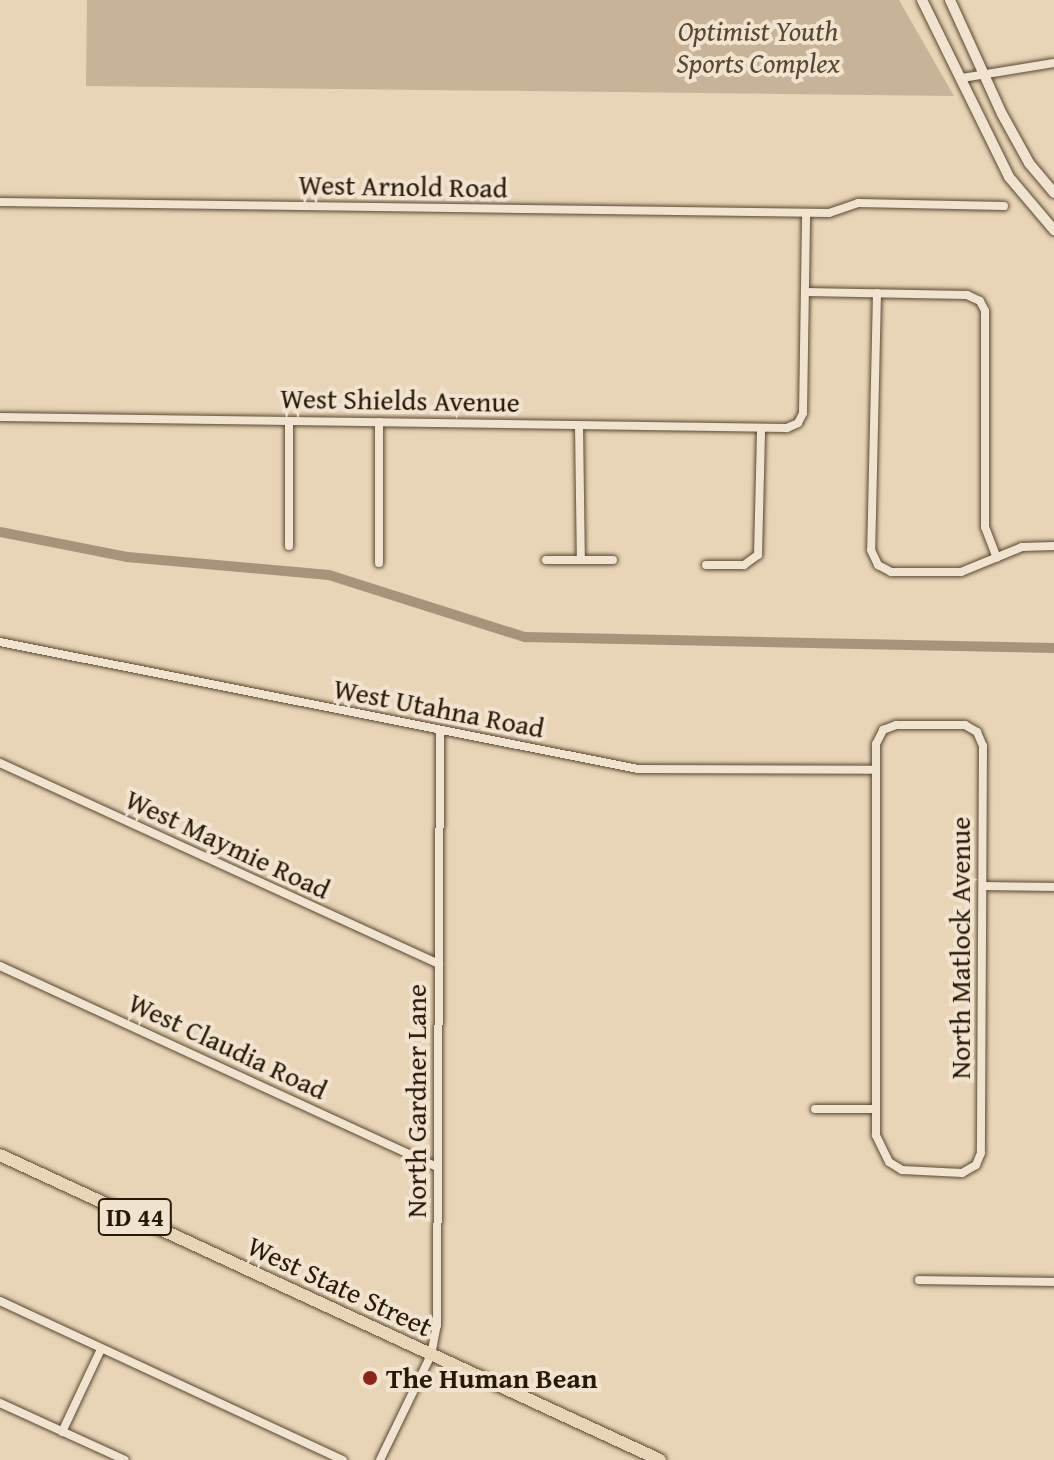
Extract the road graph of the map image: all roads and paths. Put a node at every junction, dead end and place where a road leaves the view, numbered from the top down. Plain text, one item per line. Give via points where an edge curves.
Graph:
1 (922, 0) edge
2 (950, 0) edge
3 (1054, 63) edge
4 (986, 76) junction
5 (962, 78) junction
6 (1054, 193) edge
7 (0, 202) edge
8 (1004, 206) dead end
9 (806, 213) junction
10 (1054, 230) edge
11 (805, 292) junction
12 (877, 293) junction
13 (0, 417) edge
14 (289, 421) junction
15 (379, 422) junction
16 (579, 425) junction
17 (761, 428) junction
18 (289, 546) dead end
19 (1054, 546) edge
20 (997, 558) junction
21 (546, 560) dead end
22 (581, 560) junction
23 (613, 560) dead end
24 (379, 563) dead end
25 (706, 565) dead end
26 (0, 642) edge
27 (440, 730) junction
28 (0, 763) edge
29 (875, 770) junction
30 (984, 886) junction
31 (1054, 887) edge
32 (439, 964) junction
33 (0, 966) edge
34 (815, 1109) dead end
35 (874, 1109) junction
36 (0, 1155) edge
37 (438, 1167) junction
38 (919, 1280) dead end
39 (1054, 1282) edge
40 (0, 1301) edge
41 (101, 1349) junction
42 (431, 1355) junction
43 (0, 1403) edge
44 (62, 1432) junction
45 (125, 1460) edge
46 (343, 1460) edge
47 (380, 1460) edge
48 (660, 1460) edge

1 - 5 street
2 - 4 street
3 - 4 street
4 - 5 street
4 - 6 street via 1029,163
5 - 10 street via 1009,177
7 - 9 street, West Arnold Road
8 - 9 street, West Arnold Road via 851,203 829,213
9 - 11 street
11 - 12 street
11 - 17 street, West Shields Avenue via 803,413 787,428
12 - 20 street via 967,295 980,301 985,311 985,527
12 - 20 street via 871,550 878,565 891,572 948,573
13 - 14 street, West Shields Avenue
14 - 15 street, West Shields Avenue
14 - 18 street
15 - 16 street, West Shields Avenue
15 - 24 street
16 - 17 street, West Shields Avenue
16 - 22 street
17 - 25 street via 759,550 744,565
19 - 20 street via 1022,547
21 - 22 street
22 - 23 street
26 - 27 street, West Utahna Road
27 - 29 street, West Utahna Road via 638,769
27 - 32 street, North Gardner Lane
28 - 32 street, West Maymie Road
29 - 30 street, North Matlock Avenue via 876,744 883,730 896,725 965,725 977,732 983,746
29 - 35 street
30 - 31 street
30 - 35 street, North Matlock Avenue via 981,1153 976,1165 962,1173 902,1170 879,1147
32 - 37 street, North Gardner Lane
33 - 37 street, West Claudia Road
34 - 35 street
36 - 42 main road, West State Street / ID 44
37 - 42 street, North Gardner Lane via 437,1325
38 - 39 street
40 - 41 street
41 - 44 street
41 - 46 street
42 - 47 street, North Gardner Lane
42 - 48 main road, West State Street / ID 44
43 - 44 street
44 - 45 street

